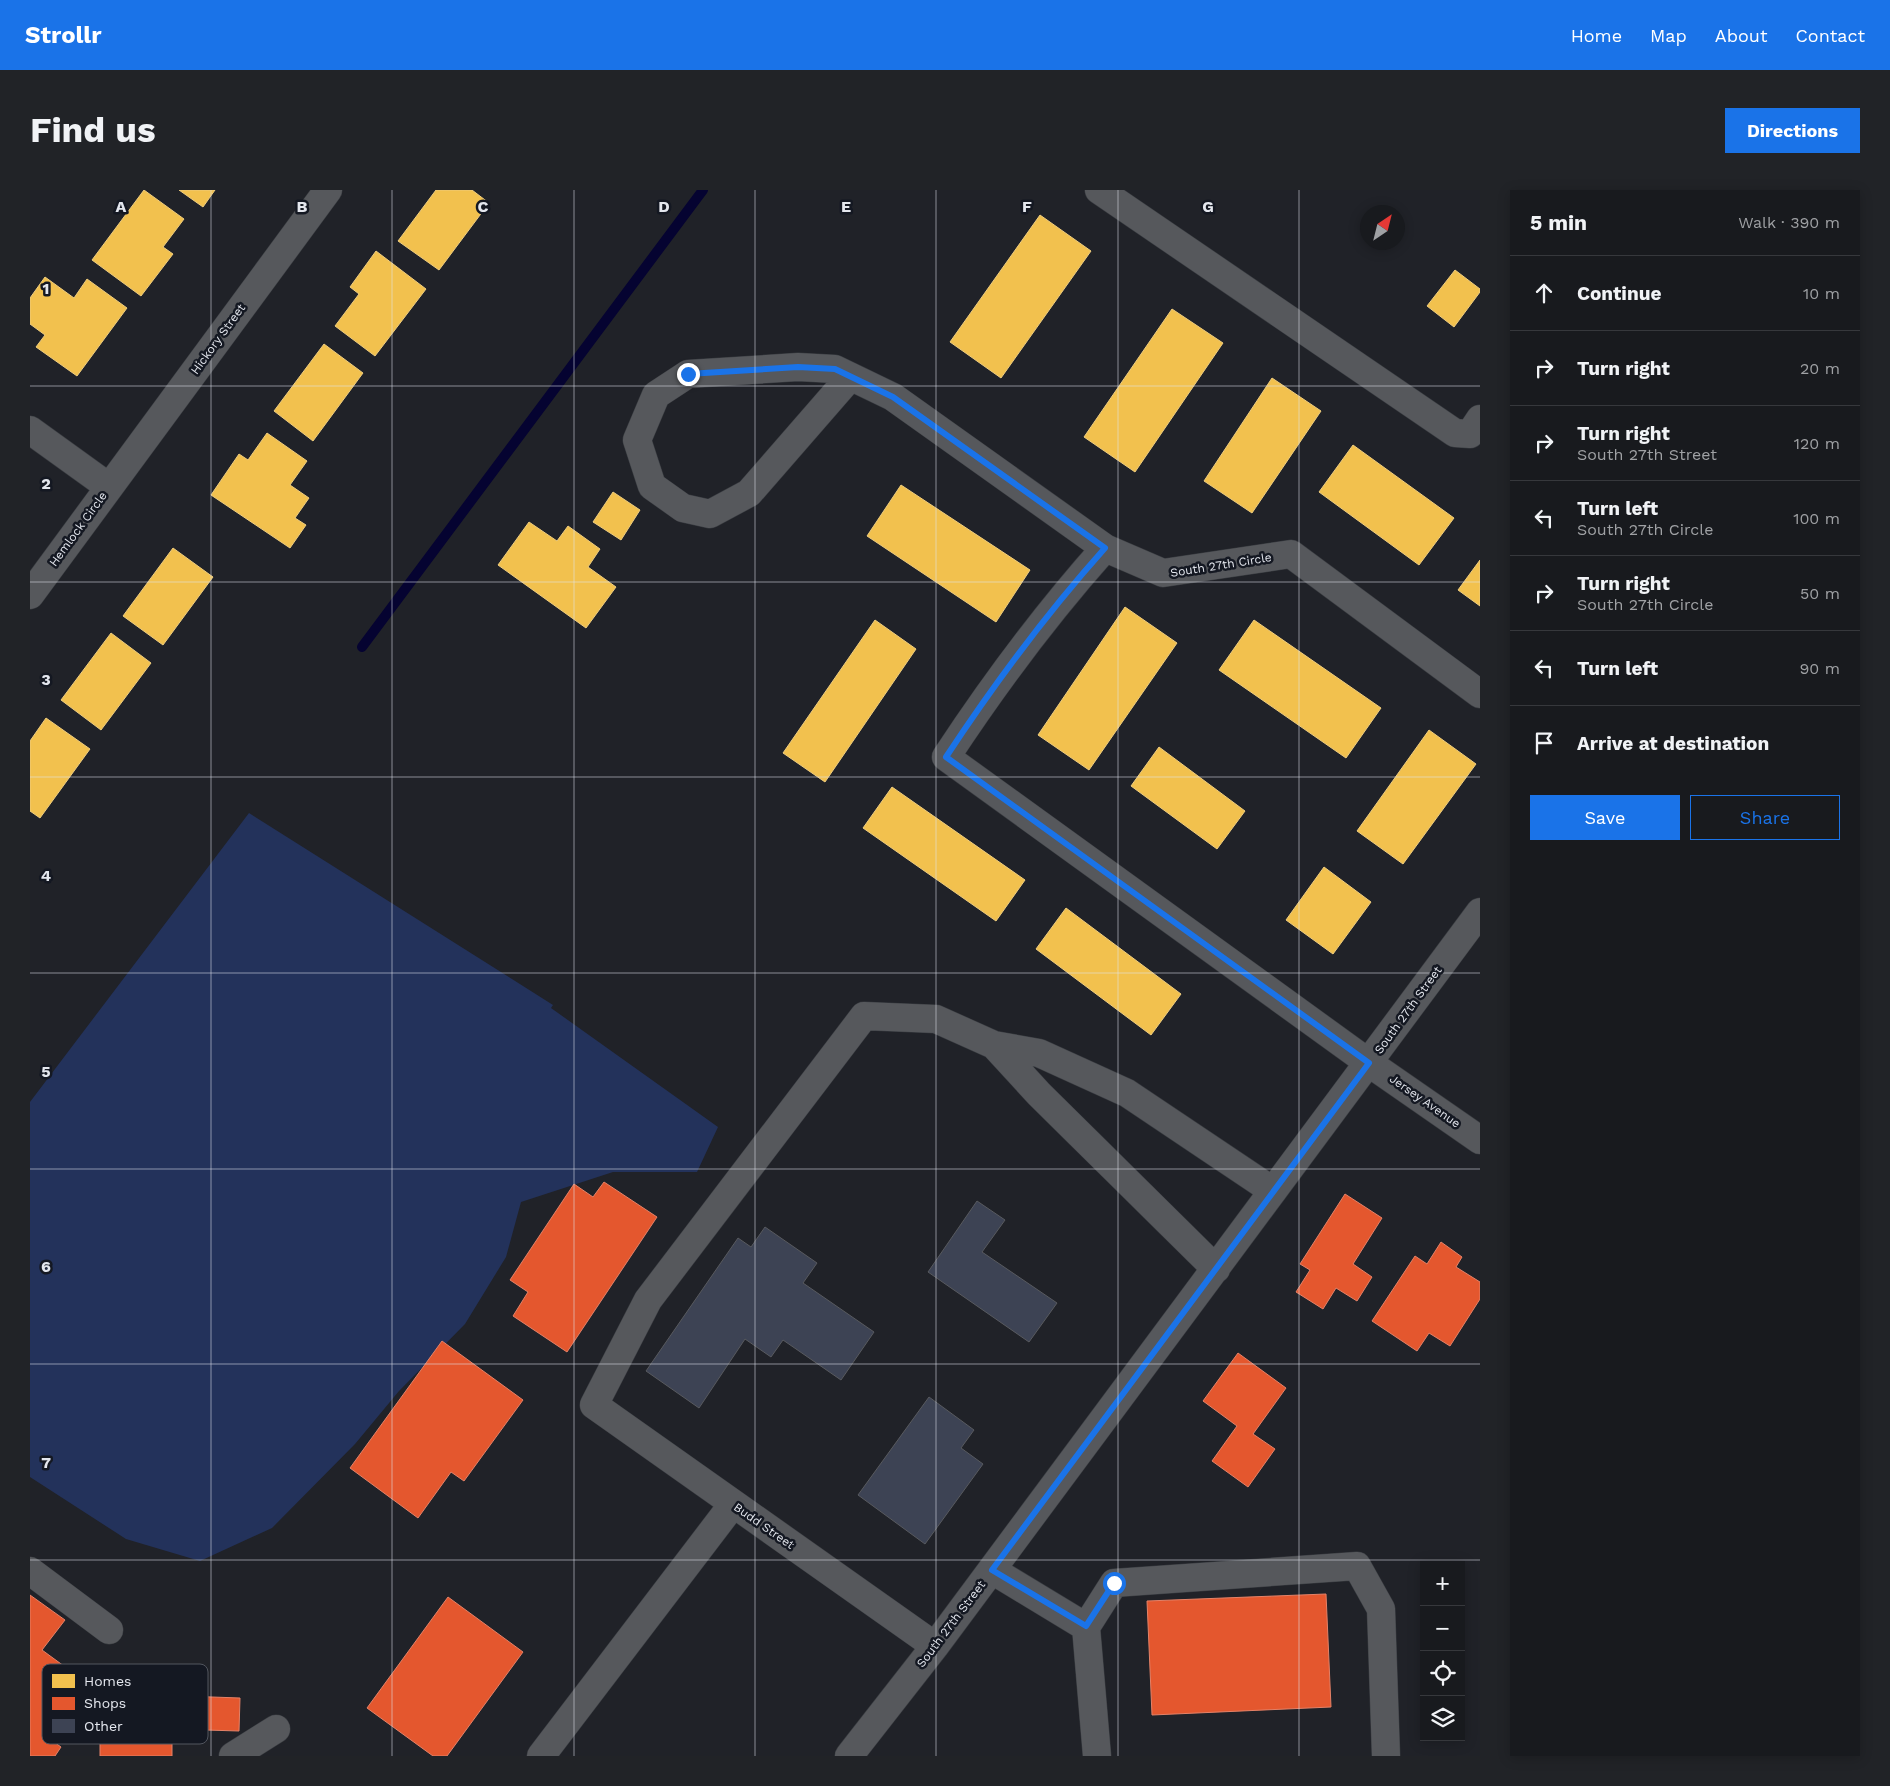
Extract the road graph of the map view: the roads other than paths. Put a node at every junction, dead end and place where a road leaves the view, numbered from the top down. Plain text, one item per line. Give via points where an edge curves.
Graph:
1 (328, 190) edge
2 (1099, 190) edge
3 (850, 377) junction
4 (1480, 419) edge
5 (30, 430) edge
6 (109, 488) junction
7 (1105, 548) junction
8 (30, 595) edge
9 (1480, 694) edge
10 (1480, 912) edge
11 (994, 1045) junction
12 (1369, 1063) junction
13 (1480, 1140) edge
14 (1274, 1191) junction
15 (1216, 1269) junction
16 (733, 1504) junction
17 (992, 1570) junction
18 (30, 1571) edge
19 (1086, 1626) junction
20 (109, 1630) dead end
21 (935, 1646) junction
22 (276, 1729) dead end
23 (233, 1756) edge
24 (541, 1756) edge
25 (849, 1756) edge
26 (1097, 1756) edge
27 (1386, 1756) edge

1 - 6 street, Hickory Street
2 - 4 street via 1455,433 1470,434
3 - 3 street, South 27th Circle via 835,369 798,367 688,374 656,395 637,440 652,486 683,508 710,514 749,493
3 - 7 street, South 27th Circle via 893,397
5 - 6 street
6 - 8 street, Hemlock Circle
7 - 9 street, South 27th Circle via 1163,573 1292,554
7 - 12 street via 1074,582 979,706 946,757
10 - 12 street, South 27th Street
11 - 14 street via 1039,1053 1127,1093
11 - 15 street via 1039,1094
11 - 16 street, Budd Street via 936,1019 864,1016 648,1300 594,1405
12 - 13 street, Jersey Avenue
12 - 14 street, South 27th Street
14 - 15 street, South 27th Street
15 - 17 street, South 27th Street
16 - 21 street, Budd Street
16 - 24 street
17 - 19 street
17 - 21 street, South 27th Street
18 - 20 street
19 - 26 street
19 - 27 street via 1114,1583 1357,1566 1381,1609
21 - 25 street, South 27th Street
22 - 23 street

